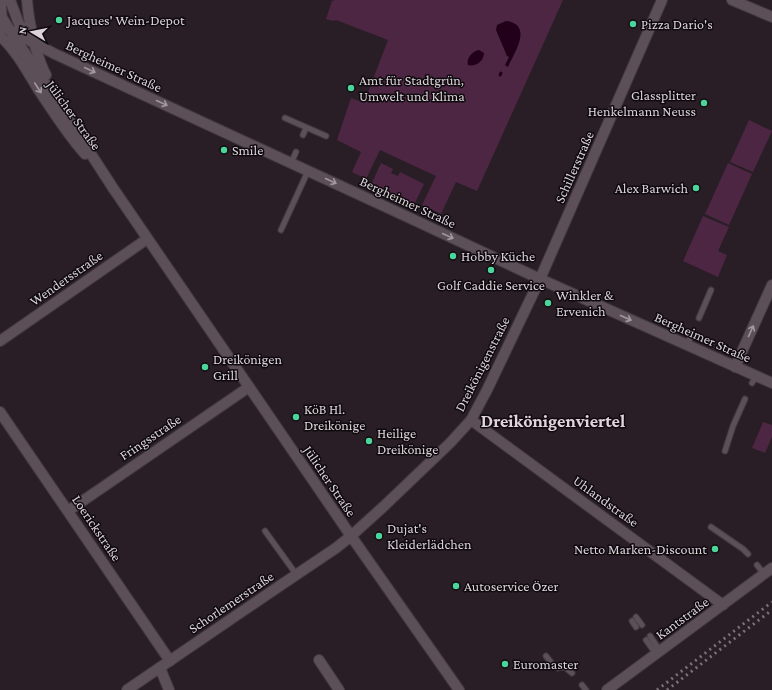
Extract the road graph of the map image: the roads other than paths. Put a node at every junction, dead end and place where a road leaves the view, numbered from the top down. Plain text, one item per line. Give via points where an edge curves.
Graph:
1 (27, 0) edge
2 (662, 0) edge
3 (732, 0) edge
4 (7, 1) edge
5 (772, 18) edge
6 (2, 25) edge
7 (35, 43) junction
8 (16, 55) junction
9 (285, 118) dead end
10 (306, 128) junction
11 (75, 129) junction
12 (303, 135) dead end
13 (326, 136) dead end
14 (296, 152) dead end
15 (291, 163) junction
16 (308, 171) junction
17 (113, 188) junction
18 (281, 230) dead end
19 (148, 239) junction
20 (540, 279) junction
21 (772, 285) edge
22 (711, 290) dead end
23 (699, 318) dead end
24 (0, 342) edge
25 (735, 367) junction
26 (772, 383) edge
27 (249, 387) junction
28 (745, 399) dead end
29 (0, 412) edge
30 (471, 420) junction
31 (725, 452) dead end
32 (68, 511) junction
33 (711, 527) dead end
34 (265, 531) dead end
35 (351, 536) junction
36 (748, 554) dead end
37 (757, 565) dead end
38 (768, 571) edge
39 (296, 574) junction
40 (723, 605) junction
41 (634, 619) dead end
42 (639, 626) dead end
43 (648, 638) dead end
44 (658, 653) junction
45 (546, 656) dead end
46 (319, 660) dead end
47 (170, 661) junction
48 (160, 668) junction
49 (572, 673) dead end
50 (127, 690) edge
51 (169, 690) edge
52 (339, 690) edge
53 (459, 690) edge
54 (607, 690) edge

1 - 7 main road
2 - 20 main road, Schillerstraße
3 - 5 main road
4 - 6 main road
4 - 6 main road via 10,14
4 - 7 main road via 19,24
6 - 7 main road, Bergheimer Straße
6 - 8 main road
6 - 8 main road via 4,40
6 - 11 main road, Jülicher Straße
7 - 11 main road via 43,70 75,120
7 -> 15 main road, Bergheimer Straße
8 -> 17 main road, Jülicher Straße via 75,143
9 - 10 lane
10 - 12 lane
10 - 13 lane
11 - 17 main road, Jülicher Straße
14 - 15 lane
15 - 16 main road, Bergheimer Straße
16 - 18 lane
16 -> 20 main road, Bergheimer Straße
17 - 19 main road, Jülicher Straße
19 - 24 main road, Wendersstraße
19 - 27 main road, Jülicher Straße
20 -> 25 main road, Bergheimer Straße via 689,340
20 - 30 main road, Dreikönigenstraße
25 -> 21 main road
22 - 23 lane
25 - 26 main road, Bergheimer Straße via 754,379
27 - 32 main road, Fringsstraße
27 - 35 main road, Jülicher Straße
28 - 31 lane
29 - 32 main road, Loerickstraße
30 - 35 main road, Dreikönigenstraße
30 - 40 main road, Uhlandstraße
32 - 47 main road, Loerickstraße
33 - 36 lane
34 - 39 lane
35 - 39 main road, Schorlemerstraße
35 - 53 main road, Jülicher Straße
37 - 38 lane
38 - 40 main road, Kantstraße
39 - 47 main road, Schorlemerstraße
40 - 44 main road, Kantstraße
41 - 42 lane
43 - 44 lane
44 - 54 main road, Kantstraße
45 - 49 lane via 554,666 565,667
46 - 52 main road
47 - 48 main road, Schorlemerstraße
48 - 50 main road, Schorlemerstraße
48 - 51 main road

